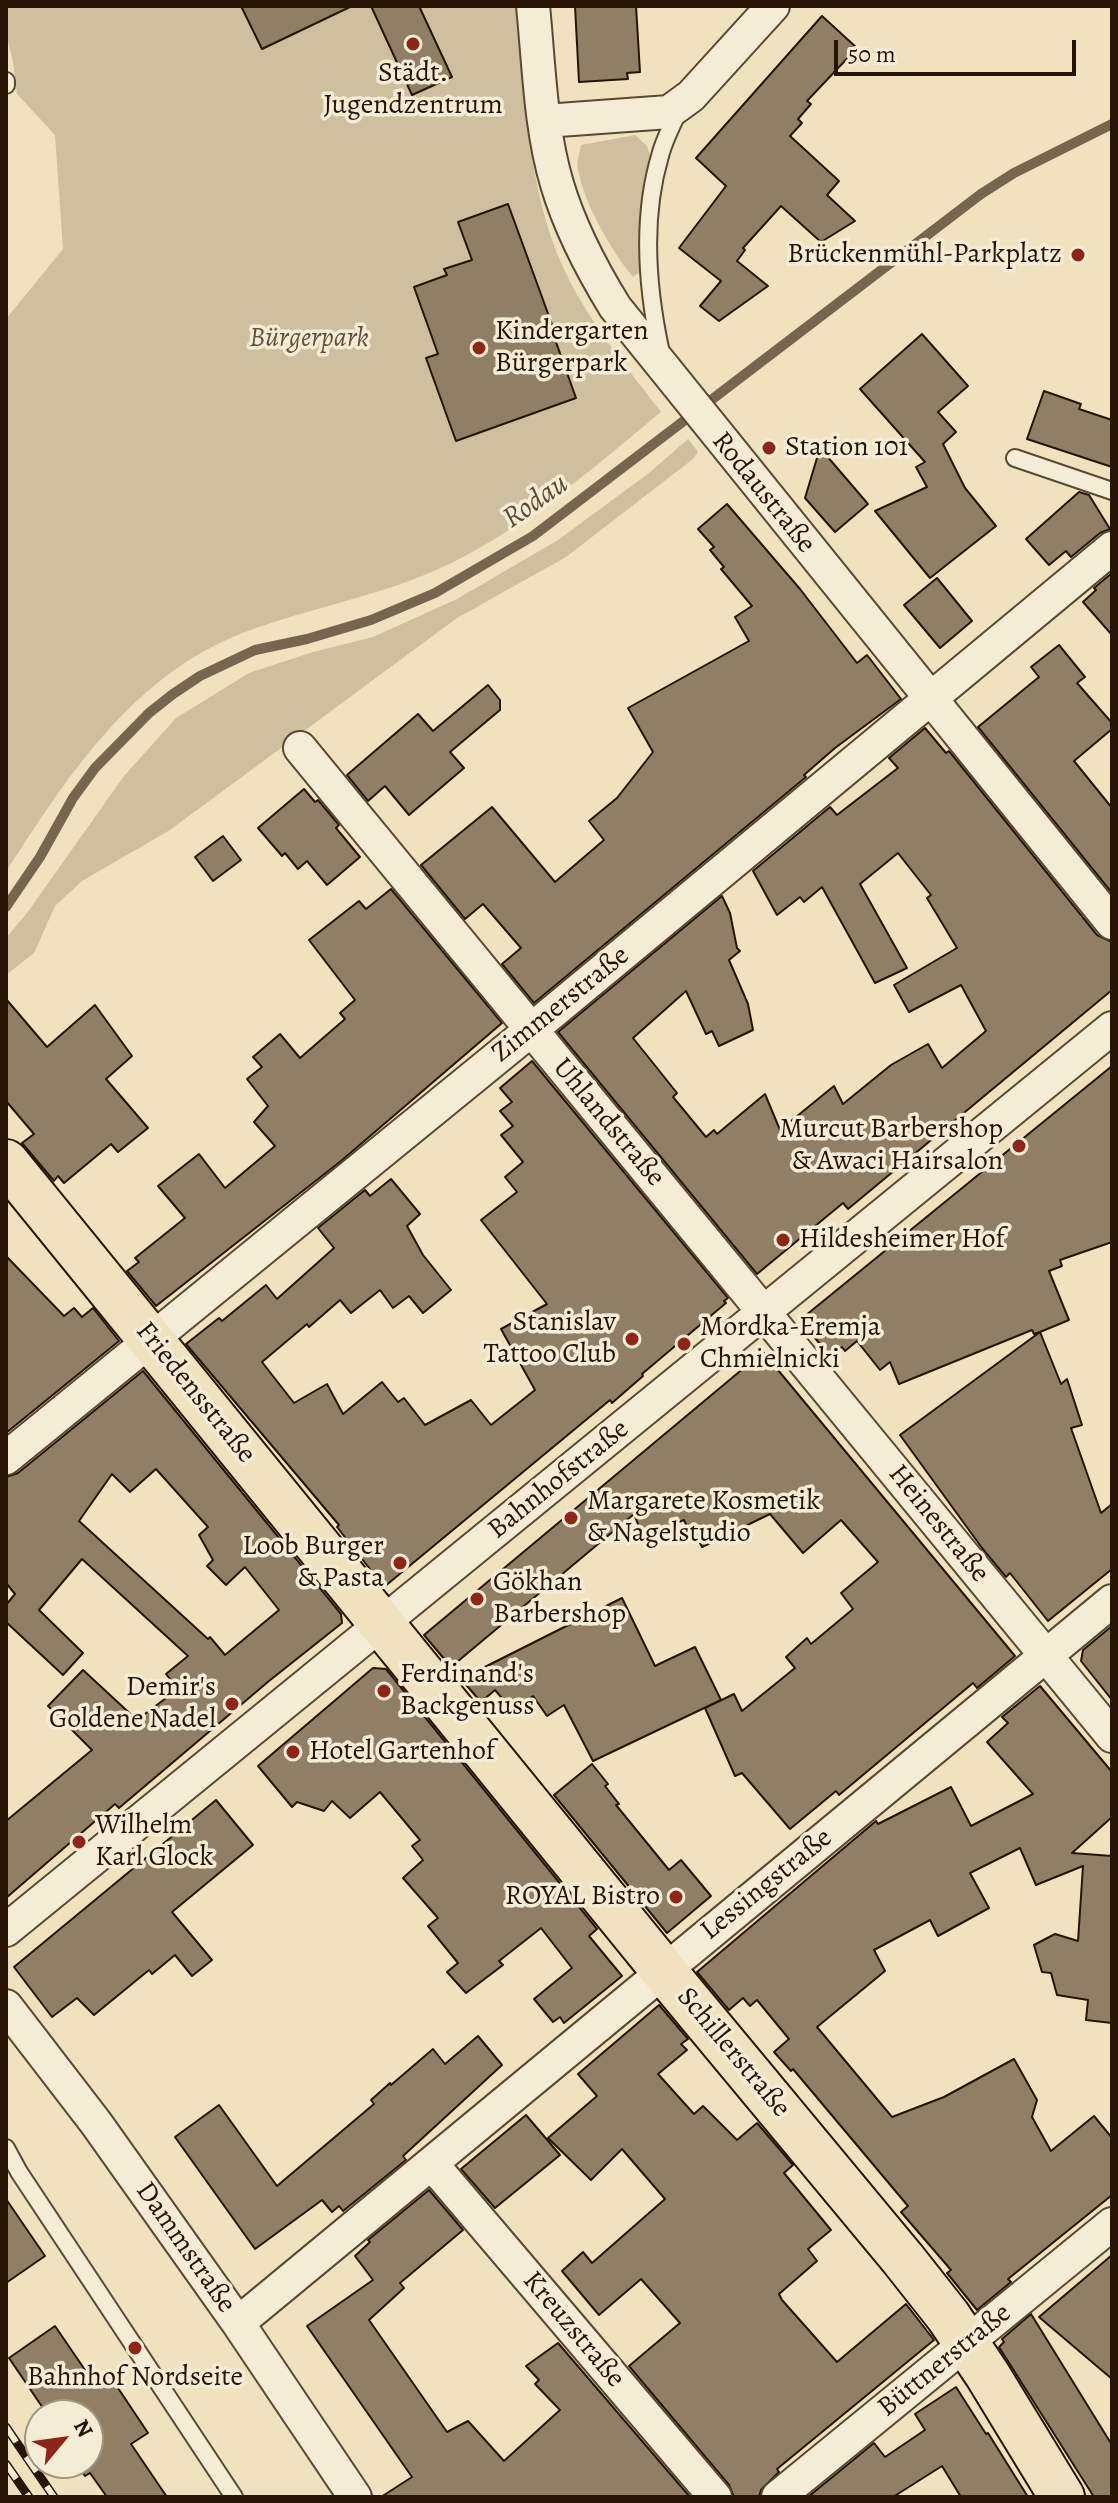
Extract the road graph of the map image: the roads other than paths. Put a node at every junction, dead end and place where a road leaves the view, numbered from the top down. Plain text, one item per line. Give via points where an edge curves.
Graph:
1 (533, 6) edge
2 (773, 6) edge
3 (681, 105) junction
4 (545, 121) junction
5 (665, 371) junction
6 (1015, 458) dead end
7 (1112, 491) edge
8 (1112, 548) edge
9 (930, 700) junction
10 (300, 748) dead end
11 (1112, 923) edge
12 (1112, 1028) edge
13 (531, 1030) junction
14 (6, 1162) edge
15 (764, 1312) junction
16 (152, 1340) junction
17 (6, 1458) edge
18 (1112, 1601) edge
19 (382, 1624) junction
20 (1046, 1655) junction
21 (1112, 1736) edge
22 (6, 1930) edge
23 (663, 1970) junction
24 (6, 2006) edge
25 (6, 2148) edge
26 (432, 2164) junction
27 (1112, 2224) edge
28 (238, 2323) junction
29 (966, 2343) junction
30 (234, 2497) edge
31 (355, 2497) edge
32 (715, 2497) edge
33 (778, 2497) edge
34 (1062, 2497) edge

1 - 4 street, Rodaustraße
2 - 3 street
3 - 4 street via 654,114
3 - 5 lane via 661,152 650,209 650,290
4 - 5 street, Rodaustraße via 556,183 582,248 615,307
5 - 9 street, Rodaustraße
6 - 7 lane
8 - 9 street, Zimmerstraße
9 - 11 street, Rodaustraße
9 - 13 street, Zimmerstraße
10 - 13 street, Uhlandstraße
12 - 15 street, Bahnhofstraße
13 - 15 street, Uhlandstraße
13 - 16 street, Zimmerstraße
14 - 16 main road, Friedensstraße
15 - 19 street, Bahnhofstraße
15 - 20 street, Heinestraße
16 - 17 street, Zimmerstraße
16 - 19 main road, Friedensstraße
18 - 20 street, Lessingstraße
19 - 22 street, Bahnhofstraße
19 - 23 main road, Schillerstraße
20 - 21 street, Heinestraße
20 - 23 street, Lessingstraße
23 - 26 street, Lessingstraße
23 - 29 main road, Schillerstraße
24 - 28 street, Dammstraße
25 - 30 lane
26 - 28 street, Lessingstraße
26 - 32 street, Kreuzstraße
27 - 29 street, Büttnerstraße
28 - 31 street, Dammstraße
29 - 33 street, Büttnerstraße
29 - 34 main road, Schillerstraße

